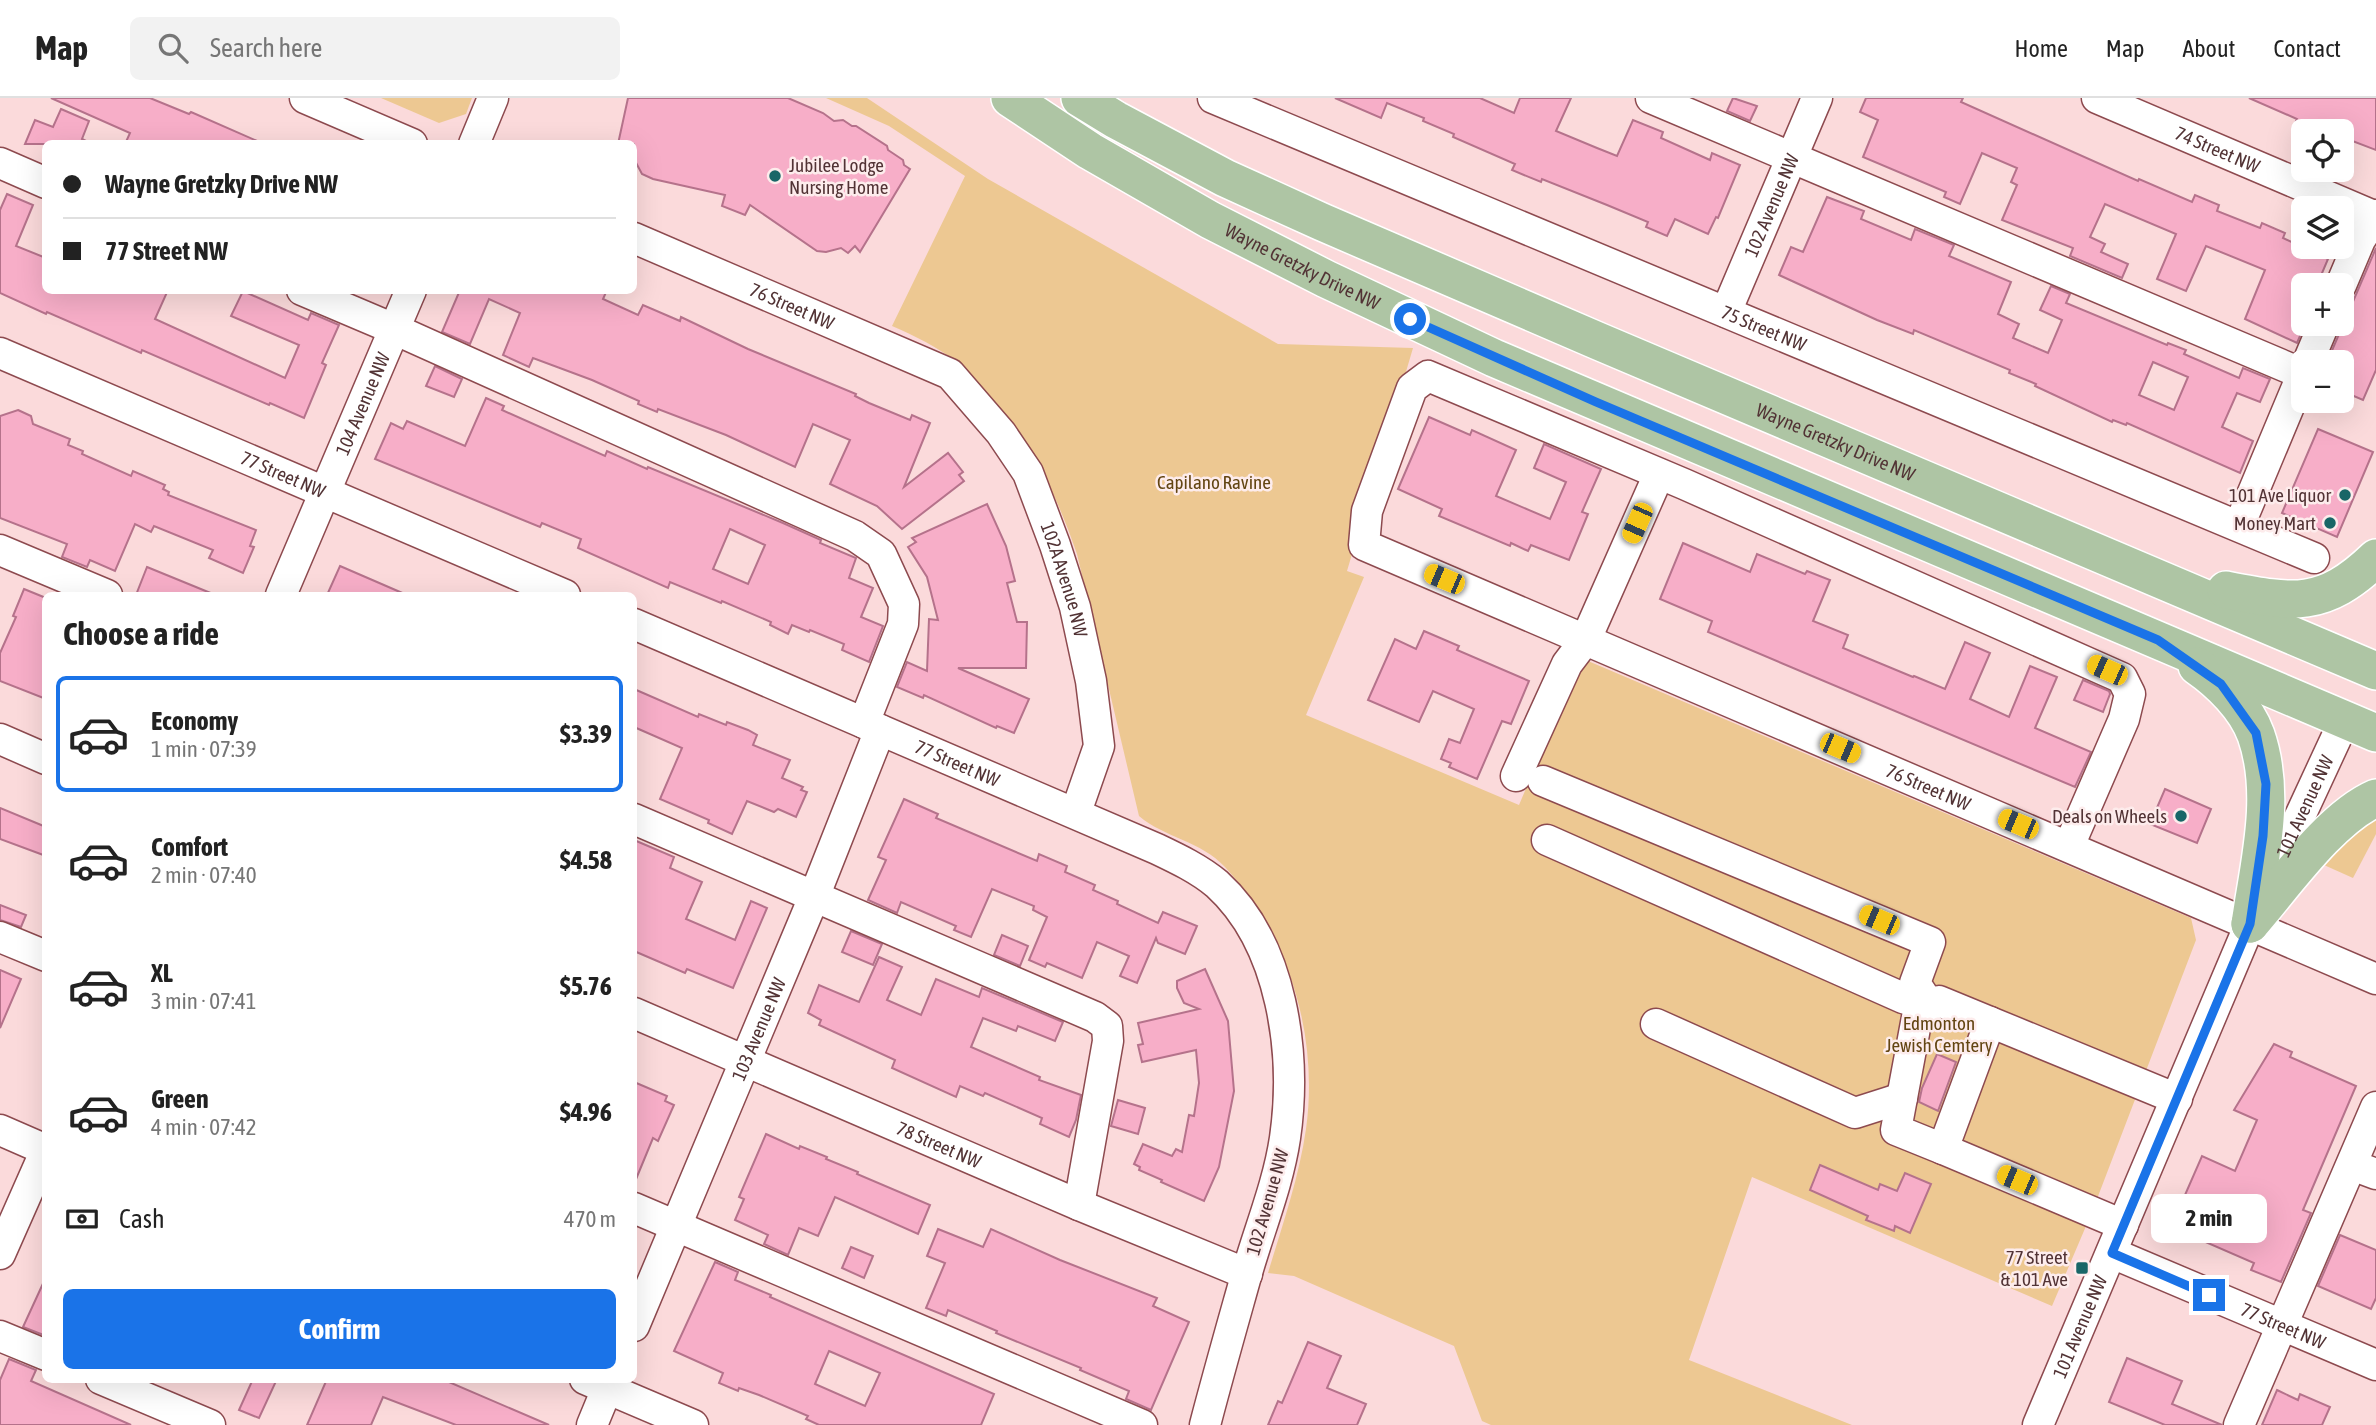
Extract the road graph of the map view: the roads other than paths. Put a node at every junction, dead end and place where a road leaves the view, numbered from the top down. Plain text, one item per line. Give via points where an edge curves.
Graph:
1 (305, 98) edge
2 (492, 98) edge
3 (1010, 98) edge
4 (1080, 98) edge
5 (1213, 98) edge
6 (1651, 98) edge
7 (1817, 98) edge
8 (2097, 98) edge
9 (403, 140) edge
10 (476, 140) edge
11 (1791, 158) junction
12 (0, 163) edge
13 (42, 181) edge
14 (2376, 216) edge
15 (637, 239) edge
16 (2346, 273) edge
17 (311, 294) edge
18 (409, 294) edge
19 (1726, 312) junction
20 (394, 329) junction
21 (0, 353) edge
22 (2291, 369) edge
23 (950, 374) joint
24 (2291, 402) edge
25 (1659, 474) junction
26 (324, 491) junction
27 (2239, 526) junction
28 (0, 550) edge
29 (2314, 558) dead end
30 (2376, 558) edge
31 (2175, 585) junction
32 (100, 592) edge
33 (282, 592) edge
34 (558, 592) edge
35 (637, 625) edge
36 (1586, 639) junction
37 (2158, 640) junction
38 (2373, 663) edge
39 (2360, 726) edge
40 (872, 727) junction
41 (0, 739) edge
42 (42, 757) edge
43 (2376, 798) edge
44 (1076, 812) junction
45 (637, 821) edge
46 (1547, 840) dead end
47 (2069, 846) junction
48 (814, 897) junction
49 (2250, 924) junction
50 (1256, 936) joint
51 (0, 937) edge
52 (42, 954) edge
53 (2376, 979) edge
54 (1930, 1006) junction
55 (637, 1014) edge
56 (1990, 1022) junction
57 (1656, 1024) dead end
58 (745, 1061) junction
59 (1902, 1098) junction
60 (2176, 1099) junction
61 (2376, 1107) edge
62 (0, 1130) edge
63 (42, 1148) edge
64 (1943, 1149) junction
65 (42, 1159) edge
66 (2364, 1170) edge
67 (1079, 1205) junction
68 (637, 1209) edge
69 (2123, 1225) junction
70 (676, 1226) junction
71 (2112, 1253) junction
72 (0, 1254) edge
73 (1247, 1274) junction
74 (637, 1319) edge
75 (2281, 1326) junction
76 (0, 1336) edge
77 (42, 1353) edge
78 (2376, 1365) edge
79 (111, 1383) edge
80 (601, 1383) edge
81 (603, 1383) edge
82 (210, 1425) edge
83 (592, 1425) edge
84 (693, 1425) edge
85 (1142, 1425) edge
86 (1205, 1425) edge
87 (2038, 1425) edge
88 (2239, 1425) edge

1 - 9 street
2 - 10 street
3 - 37 main road, Wayne Gretzky Drive NW via 1090,151 1210,220 1326,279 1596,402
4 - 31 main road, Wayne Gretzky Drive NW via 1225,178 1322,222
5 - 19 street, 75 Street NW
6 - 11 street
7 - 11 street, 102 Avenue NW
8 - 14 street, 74 Street NW
11 - 19 street, 102 Avenue NW
11 - 22 street
12 - 13 street
14 - 16 street
15 - 23 street, 76 Street NW
17 - 20 street, 103 Avenue NW
18 - 20 street, 104 Avenue NW
19 - 27 street, 75 Street NW
20 - 26 street, 104 Avenue NW
20 - 40 street, 103 Avenue NW via 855,536 881,554 904,604
21 - 26 street, 77 Street NW
23 - 44 street, 102A Avenue NW via 1001,433 1028,473 1075,607 1099,746
24 - 27 street
25 - 36 street
25 - 36 street, 76 Street NW via 1428,376 1412,388 1367,511 1364,545
25 - 47 street via 2122,678 2130,694 2124,719
26 - 33 street, 104 Avenue NW
26 - 34 street, 77 Street NW
27 - 29 street, 75 Street NW
28 - 32 street
30 - 31 main road via 2340,588 2305,599 2281,600
31 - 38 main road, Wayne Gretzky Drive NW
35 - 40 street, 77 Street NW
36 - 47 street, 76 Street NW
36 - 54 street via 1567,664 1530,778 1930,942 1914,983
37 - 39 main road, Wayne Gretzky Drive NW
37 - 49 main road via 2221,684 2256,733 2266,784
38 - 39 main road, 101 Avenue NW
39 - 49 street, 101 Avenue NW
40 - 44 street, 77 Street NW
40 - 48 street, 103 Avenue NW
41 - 42 street
43 - 49 main road via 2338,822
44 - 50 street, 77 Street NW via 1202,872 1232,901
45 - 48 street
46 - 54 street via 1902,998
47 - 49 street, 76 Street NW
48 - 58 street, 103 Avenue NW
48 - 67 street via 1107,1026
49 - 53 street, 76 Street NW
49 - 60 street, 101 Avenue NW
50 - 73 street, 102 Avenue NW via 1270,970 1286,1039 1288,1105 1279,1171
51 - 52 street
54 - 56 street via 1939,1001
54 - 59 street via 1918,1012
55 - 58 street, 78 Street NW
56 - 60 street
56 - 64 street
57 - 59 street via 1855,1113
58 - 67 street, 78 Street NW
58 - 70 street, 103 Avenue NW
59 - 64 street via 1896,1130
60 - 69 street, 101 Avenue NW
61 - 66 street
62 - 63 street
64 - 69 street
65 - 72 street
66 - 75 street
67 - 73 street, 78 Street NW
68 - 70 street
69 - 71 street, 101 Avenue NW
70 - 74 street, 103 Avenue NW
70 - 85 street
71 - 75 street, 77 Street NW
71 - 87 street, 101 Avenue NW
73 - 86 street, 102 Avenue NW
75 - 78 street, 77 Street NW
75 - 88 street
76 - 77 street
79 - 82 street
80 - 83 street
81 - 84 street

